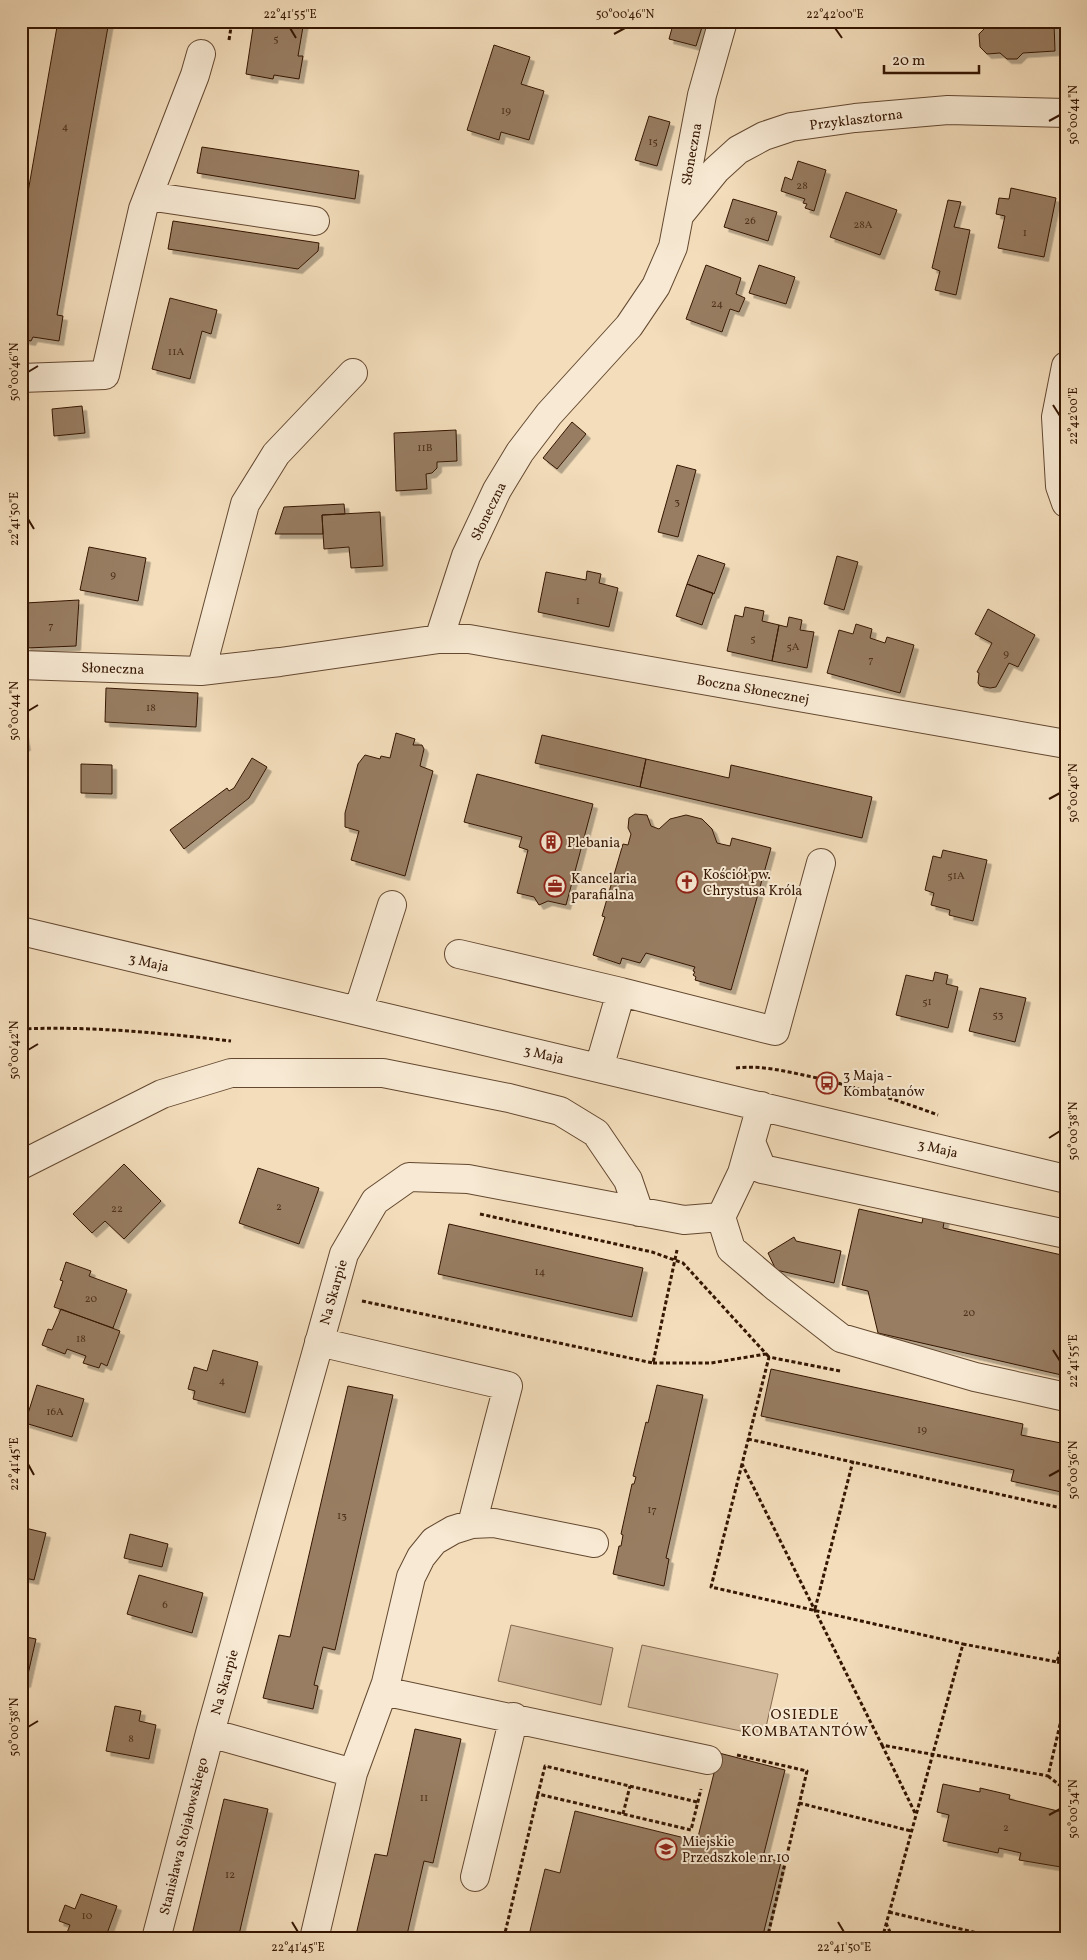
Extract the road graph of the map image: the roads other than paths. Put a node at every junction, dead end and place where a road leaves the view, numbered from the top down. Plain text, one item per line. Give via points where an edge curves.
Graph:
1 (723, 21) edge
2 (201, 54) dead end
3 (1066, 113) edge
4 (148, 196) junction
5 (680, 214) junction
6 (315, 221) dead end
7 (1066, 366) edge
8 (353, 373) dead end
9 (21, 378) edge
10 (1066, 503) edge
11 (439, 639) junction
12 (21, 666) edge
13 (201, 671) junction
14 (1066, 744) edge
15 (821, 863) dead end
16 (392, 905) dead end
17 (21, 931) edge
18 (458, 954) dead end
19 (621, 992) junction
20 (358, 1011) junction
21 (599, 1068) junction
22 (761, 1106) junction
23 (751, 1142) junction
24 (21, 1165) edge
25 (1066, 1179) edge
26 (640, 1212) junction
27 (720, 1217) junction
28 (1066, 1234) edge
29 (319, 1342) junction
30 (1066, 1397) edge
31 (472, 1524) junction
32 (594, 1544) dead end
33 (383, 1691) junction
34 (514, 1718) junction
35 (210, 1733) junction
36 (708, 1760) road end
37 (353, 1772) junction
38 (475, 1877) dead end
39 (156, 1939) edge
40 (314, 1939) edge

1 - 5 street, Słoneczna via 702,95
2 - 4 street
3 - 5 street, Przyklasztorna via 948,110 791,127 738,150 716,170
4 - 6 street
4 - 9 street via 105,375
5 - 11 street, Słoneczna via 673,247 656,286 629,326 549,414 497,490 466,556
7 - 10 street via 1056,417 1060,486
8 - 13 street via 276,454 245,504
11 - 13 street, Słoneczna
11 - 14 street, Boczna Słonecznej via 469,638
12 - 13 street, Słoneczna
15 - 19 street via 776,1031
16 - 20 street
17 - 20 street, 3 Maja
18 - 19 street
19 - 21 street
20 - 21 street, 3 Maja
21 - 22 street, 3 Maja
22 - 23 street
22 - 25 street, 3 Maja
23 - 27 street via 742,1173
23 - 28 street via 762,1169
24 - 26 street via 162,1094 231,1073 383,1073 509,1098 560,1112 596,1132 628,1180
26 - 27 street, Na Skarpie via 684,1220
26 - 29 street, Na Skarpie via 468,1179 409,1177 375,1201 344,1254
27 - 30 street via 731,1249 841,1338 975,1377
29 - 31 street via 508,1386
29 - 35 street, Na Skarpie
31 - 32 street via 494,1523
31 - 33 street via 434,1541 421,1557 411,1577
33 - 34 street
33 - 37 street
34 - 36 street
34 - 38 street
35 - 37 street
35 - 39 street, Stanisława Stojałowskiego
37 - 40 street

